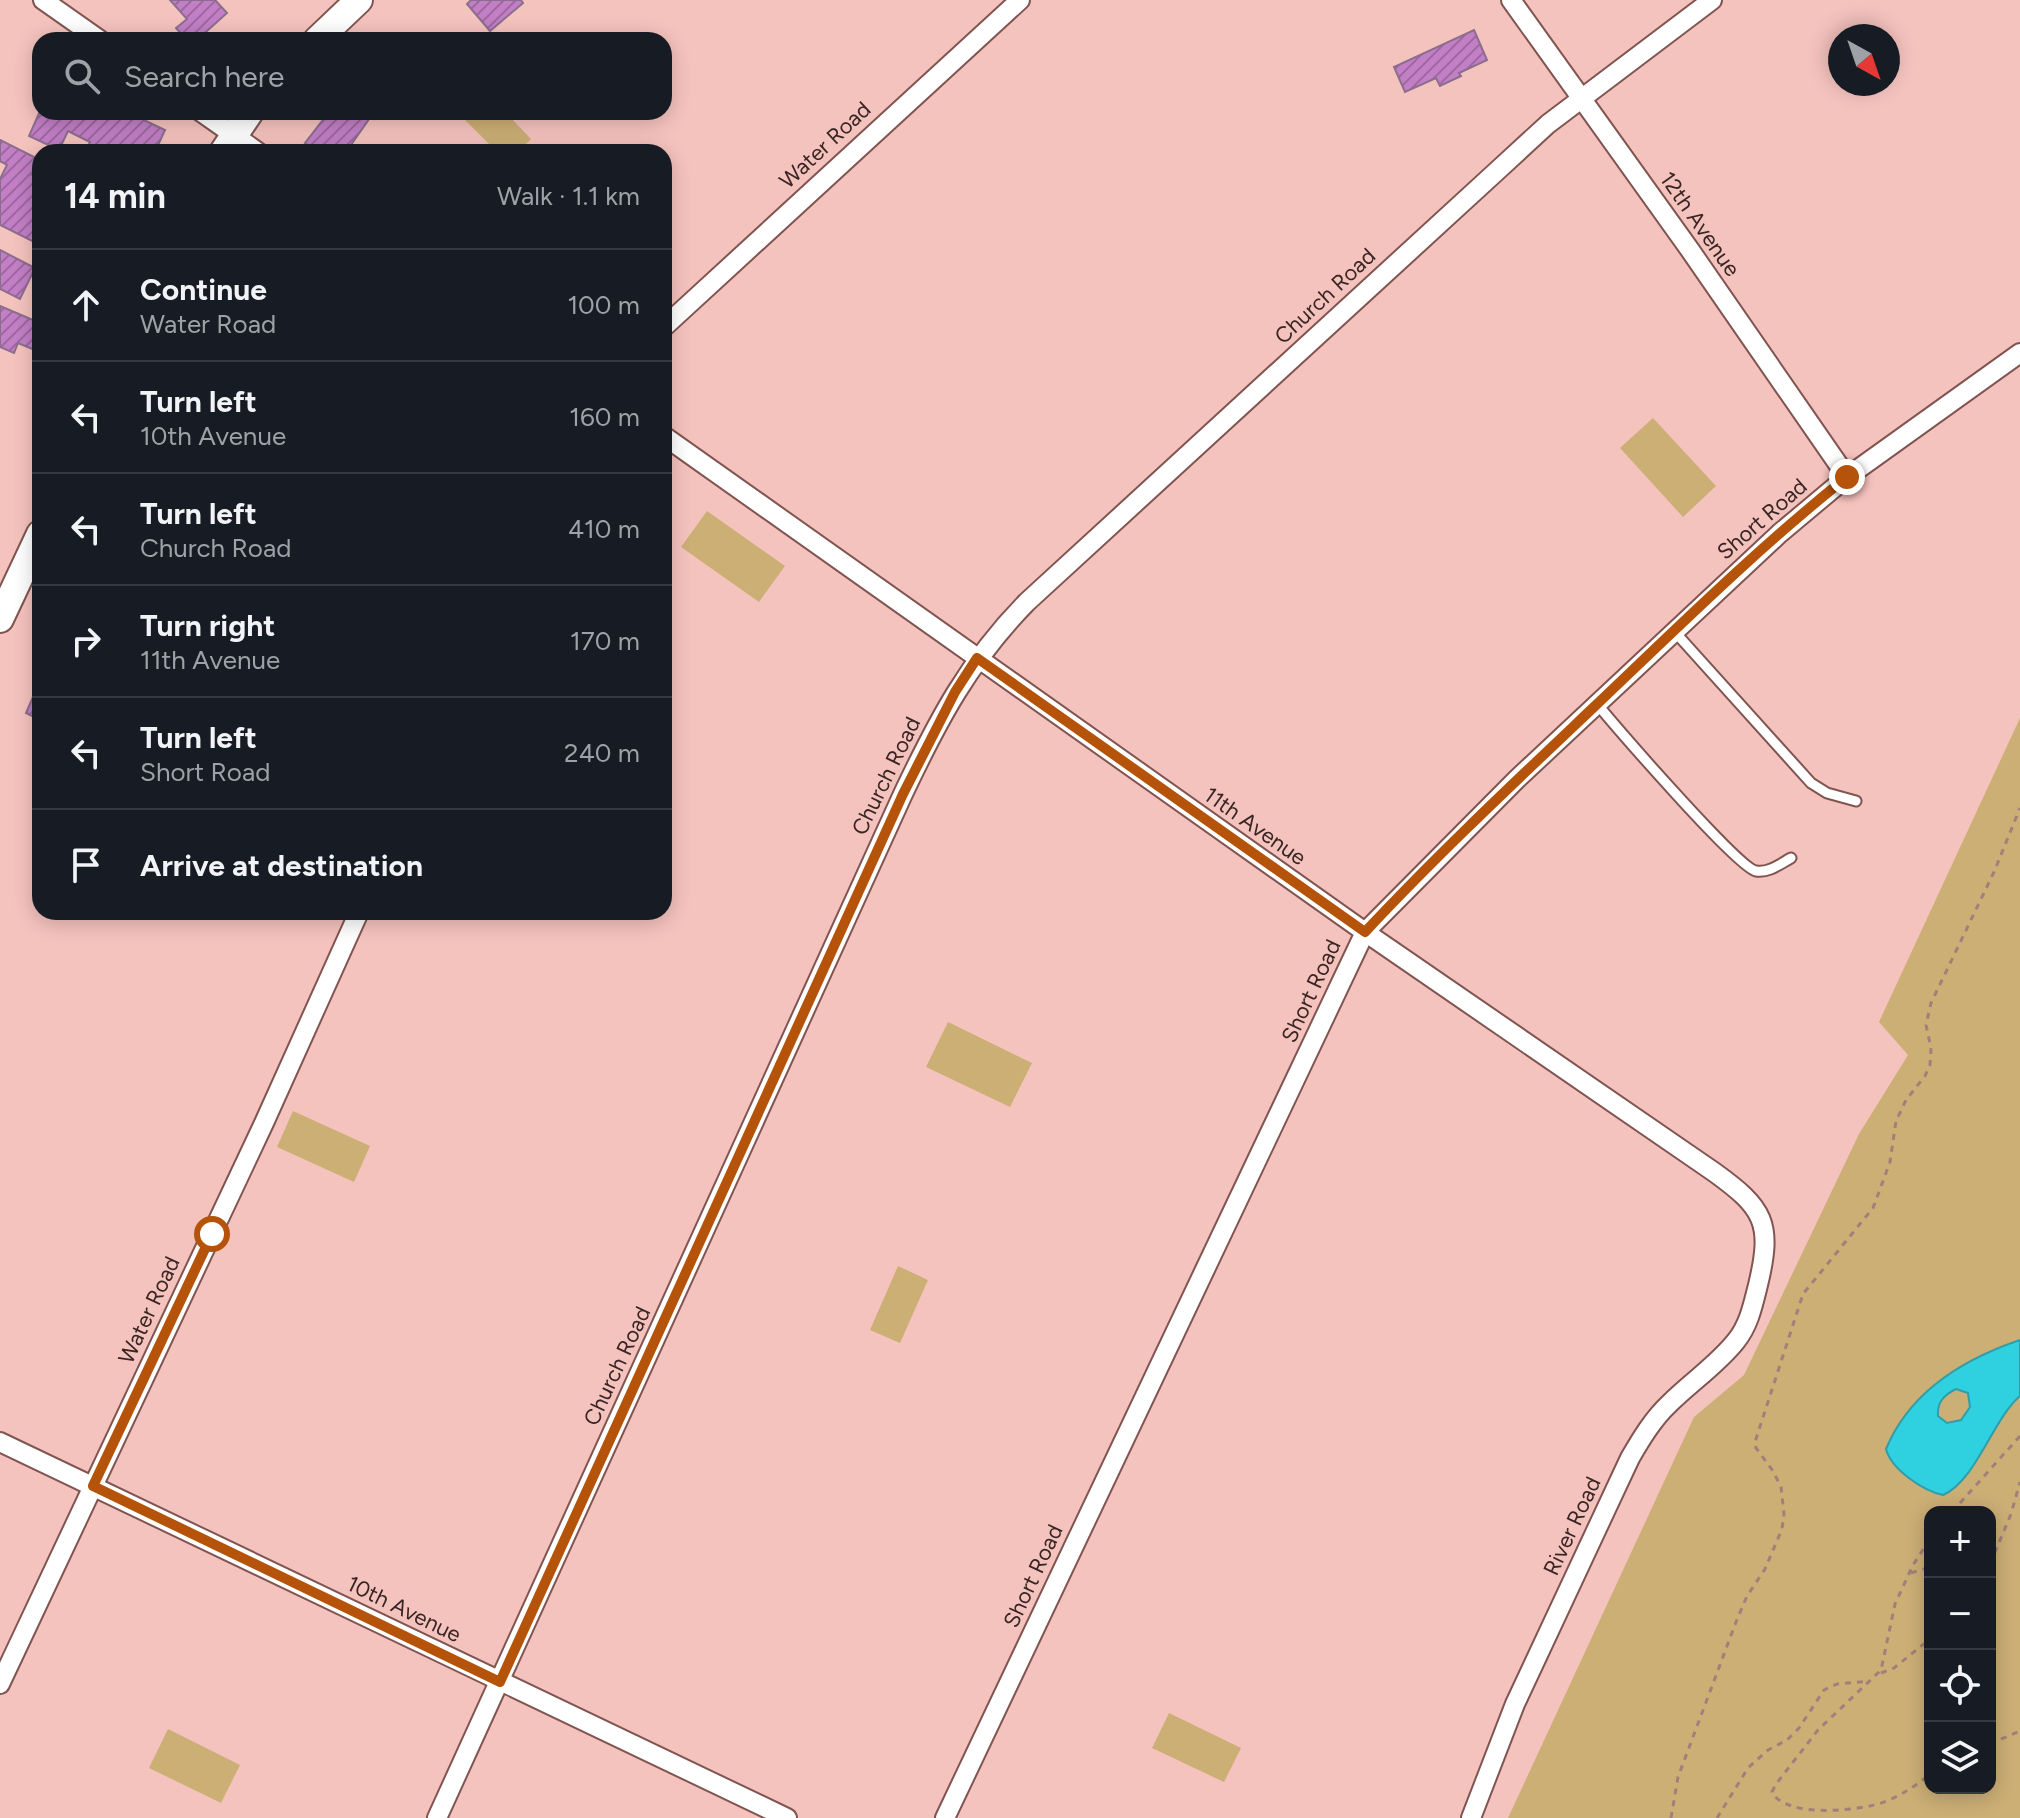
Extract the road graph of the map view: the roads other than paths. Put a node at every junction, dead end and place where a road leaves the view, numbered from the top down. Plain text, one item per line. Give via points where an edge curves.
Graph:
1 (43, 0) edge
2 (359, 0) edge
3 (1020, 0) edge
4 (1511, 0) edge
5 (1712, 0) edge
6 (89, 32) edge
7 (325, 32) edge
8 (1582, 99) junction
9 (208, 120) edge
10 (244, 120) edge
11 (228, 143) edge
12 (672, 320) edge
13 (2020, 353) edge
14 (672, 442) edge
15 (1847, 477) junction
16 (32, 550) edge
17 (1, 612) edge
18 (1674, 631) junction
19 (977, 658) junction
20 (1597, 704) junction
21 (1856, 801) dead end
22 (1791, 858) dead end
23 (355, 920) edge
24 (1365, 932) junction
25 (1759, 1283) joint
26 (0, 1442) edge
27 (93, 1486) junction
28 (500, 1682) junction
29 (0, 1684) edge
30 (437, 1818) edge
31 (787, 1818) edge
32 (945, 1818) edge
33 (1471, 1818) edge

1 - 6 street
2 - 7 main road
3 - 12 street, Water Road
4 - 8 street, 12th Avenue
5 - 8 street, Church Road
8 - 15 street, 12th Avenue
8 - 19 street, Church Road via 1508,160 1027,602
9 - 11 street
10 - 11 main road
13 - 15 street, Short Road
14 - 19 street, 11th Avenue
15 - 18 street, Short Road
16 - 17 main road
18 - 20 street, Short Road
18 - 21 lane via 1811,783
19 - 24 street, 11th Avenue
19 - 28 street, Church Road via 903,794
20 - 22 lane via 1747,866 1770,870
20 - 24 street, Short Road
23 - 27 street, Water Road
24 - 25 street, 11th Avenue via 1745,1194 1764,1232
24 - 32 street, Short Road
25 - 33 street, River Road via 1739,1337 1668,1405 1630,1458 1515,1704
26 - 27 street, 10th Avenue
27 - 28 street, 10th Avenue
27 - 29 street, Water Road
28 - 30 street, Church Road
28 - 31 street, 10th Avenue

